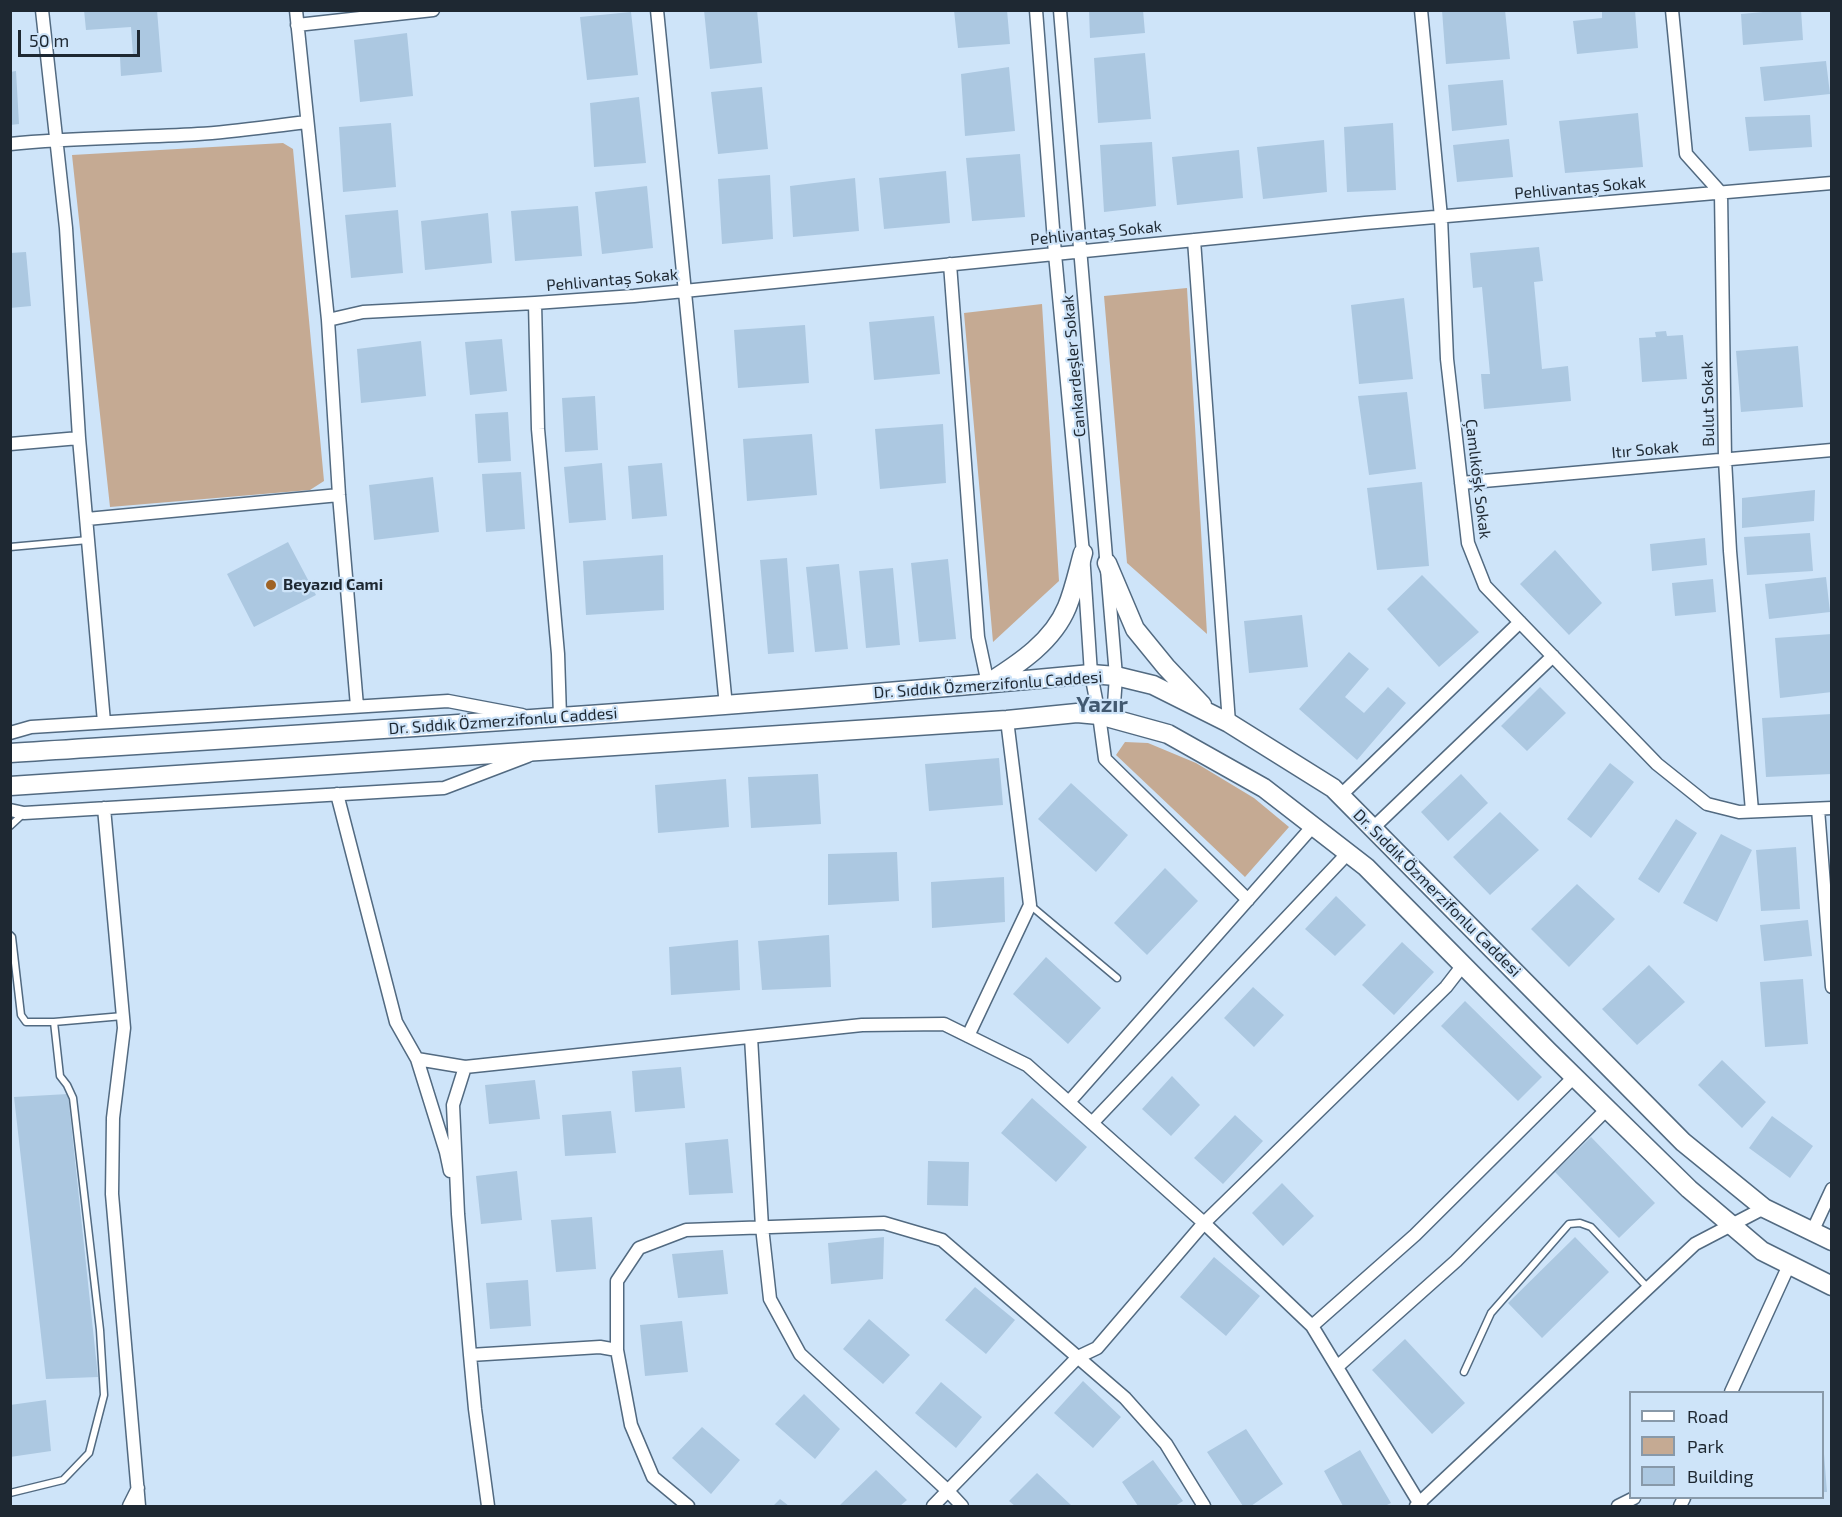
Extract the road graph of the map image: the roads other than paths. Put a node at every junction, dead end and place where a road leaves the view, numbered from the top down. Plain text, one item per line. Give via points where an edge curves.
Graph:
1 (42, 10) edge
2 (296, 10) edge
3 (432, 10) edge
4 (657, 10) edge
5 (1036, 10) edge
6 (1060, 10) edge
7 (1421, 10) edge
8 (1672, 10) edge
9 (297, 25) junction
10 (307, 122) junction
11 (56, 139) junction
12 (10, 144) edge
13 (1832, 183) edge
14 (1721, 193) junction
15 (1441, 217) junction
16 (1194, 240) junction
17 (1080, 251) junction
18 (1055, 254) junction
19 (950, 264) junction
20 (685, 290) junction
21 (535, 303) junction
22 (328, 320) junction
23 (79, 438) junction
24 (10, 444) edge
25 (1832, 450) edge
26 (1725, 459) junction
27 (1461, 483) junction
28 (339, 495) junction
29 (87, 519) junction
30 (89, 540) junction
31 (10, 547) edge
32 (1083, 553) junction
33 (1107, 563) junction
34 (1520, 622) junction
35 (1553, 656) junction
36 (1091, 674) junction
37 (1116, 676) junction
38 (988, 684) junction
39 (357, 706) junction
40 (726, 706) junction
41 (1209, 713) junction
42 (560, 717) junction
43 (1106, 717) junction
44 (541, 718) junction
45 (1006, 720) junction
46 (104, 722) junction
47 (1229, 723) junction
48 (10, 733) edge
49 (546, 750) junction
50 (10, 753) edge
51 (10, 786) edge
52 (337, 794) junction
53 (1340, 796) junction
54 (104, 808) junction
55 (1832, 808) edge
56 (1818, 809) junction
57 (10, 810) edge
58 (1752, 811) junction
59 (24, 813) junction
60 (10, 826) edge
61 (1313, 826) junction
62 (1373, 828) junction
63 (1348, 853) junction
64 (1248, 900) junction
65 (1030, 904) junction
66 (10, 935) edge
67 (1463, 965) junction
68 (1117, 978) dead end
69 (1832, 987) edge
70 (123, 1016) junction
71 (54, 1022) junction
72 (968, 1036) junction
73 (751, 1037) junction
74 (417, 1059) junction
75 (465, 1067) junction
76 (1574, 1077) junction
77 (1069, 1102) junction
78 (1607, 1109) junction
79 (1092, 1123) junction
80 (1832, 1189) edge
81 (1764, 1208) junction
82 (458, 1214) junction
83 (1204, 1223) junction
84 (1731, 1224) junction
85 (762, 1227) junction
86 (1812, 1232) junction
87 (1832, 1241) edge
88 (1789, 1264) junction
89 (1832, 1286) edge
90 (1648, 1288) junction
91 (1312, 1326) junction
92 (617, 1350) junction
93 (470, 1354) junction
94 (1078, 1357) junction
95 (1337, 1367) junction
96 (1464, 1372) dead end
97 (1731, 1391) edge
98 (138, 1487) junction
99 (948, 1491) junction
100 (10, 1493) edge
101 (129, 1506) edge
102 (139, 1506) edge
103 (488, 1506) edge
104 (688, 1506) edge
105 (933, 1506) edge
106 (962, 1506) edge
107 (1204, 1506) edge
108 (1419, 1506) edge

1 - 11 street
2 - 9 street
3 - 9 street
4 - 20 street
5 - 18 street, Cankardeşler Sokak
6 - 17 street, Cankardeşler Sokak
7 - 15 street, Çamlıköşk Sokak
8 - 14 street via 1686,154
9 - 10 street
10 - 11 street via 200,134
10 - 22 street
11 - 12 street
11 - 23 street via 66,228
13 - 14 street, Pehlivantaş Sokak
14 - 15 street, Pehlivantaş Sokak
14 - 26 street, Bulut Sokak
15 - 16 street, Pehlivantaş Sokak
15 - 27 street, Çamlıköşk Sokak via 1446,359
16 - 17 street, Pehlivantaş Sokak
16 - 47 street
17 - 18 street, Pehlivantaş Sokak
17 - 33 street, Cankardeşler Sokak
18 - 19 street, Pehlivantaş Sokak
18 - 32 street, Cankardeşler Sokak
19 - 20 street, Pehlivantaş Sokak
19 - 38 street via 978,636
20 - 21 street, Pehlivantaş Sokak
20 - 40 street
21 - 22 street, Pehlivantaş Sokak via 363,312
21 - 42 street via 538,429
22 - 28 street
23 - 24 street
23 - 29 street
25 - 26 street, Itır Sokak
26 - 27 street, Itır Sokak
26 - 58 street, Bulut Sokak
27 - 34 street, Çamlıköşk Sokak via 1468,543 1485,585
28 - 29 street
28 - 39 street
29 - 30 street
30 - 31 lane
30 - 46 street
32 - 36 street, Cankardeşler Sokak
32 - 38 main road via 1067,608 1049,638
33 - 37 street, Cankardeşler Sokak
33 - 41 main road via 1135,629
34 - 35 street, Çamlıköşk Sokak
34 - 53 street
35 - 58 street, Çamlıköşk Sokak via 1657,764 1707,804
35 - 62 street
36 - 37 main road, Dr. Sıddık Özmerzifonlu Caddesi
36 - 38 main road, Dr. Sıddık Özmerzifonlu Caddesi
36 - 43 street, Cankardeşler Sokak
37 - 41 main road, Dr. Sıddık Özmerzifonlu Caddesi via 1153,685
37 - 43 street, Cankardeşler Sokak
38 - 40 main road, Dr. Sıddık Özmerzifonlu Caddesi
39 - 44 street via 448,700
39 - 46 street
40 - 42 main road, Dr. Sıddık Özmerzifonlu Caddesi
41 - 47 main road, Dr. Sıddık Özmerzifonlu Caddesi
42 - 44 main road, Dr. Sıddık Özmerzifonlu Caddesi
43 - 45 main road, Dr. Sıddık Özmerzifonlu Caddesi via 1077,713
43 - 61 main road, Dr. Sıddık Özmerzifonlu Caddesi via 1168,734 1264,788
43 - 64 street via 1105,759
44 - 50 main road, Dr. Sıddık Özmerzifonlu Caddesi
45 - 49 main road, Dr. Sıddık Özmerzifonlu Caddesi
45 - 65 street
46 - 48 street via 31,727
47 - 53 main road, Dr. Sıddık Özmerzifonlu Caddesi
49 - 51 main road, Dr. Sıddık Özmerzifonlu Caddesi
49 - 52 street via 444,788
52 - 54 street
52 - 74 street via 396,1022
53 - 62 main road, Dr. Sıddık Özmerzifonlu Caddesi
54 - 59 street
54 - 70 street
55 - 56 street, Çamlıköşk Sokak
56 - 58 street, Çamlıköşk Sokak
56 - 69 street
57 - 59 street
59 - 60 lane
61 - 63 main road, Dr. Sıddık Özmerzifonlu Caddesi
61 - 64 street
62 - 81 main road, Dr. Sıddık Özmerzifonlu Caddesi via 1683,1142
63 - 67 main road, Dr. Sıddık Özmerzifonlu Caddesi
63 - 79 street
64 - 77 street
65 - 68 lane
65 - 72 street
66 - 71 lane via 21,1015 26,1022
67 - 76 main road, Dr. Sıddık Özmerzifonlu Caddesi
67 - 83 street via 1446,987
70 - 71 lane
70 - 98 street via 113,1118 112,1194
71 - 100 lane via 60,1076 73,1098 104,1395 89,1453 70,1474 63,1480
72 - 73 street via 944,1024 862,1024
72 - 77 street via 1027,1065
73 - 75 street
73 - 85 street
74 - 75 street
74 - 82 street via 446,1152
75 - 82 street via 453,1105
76 - 78 main road, Dr. Sıddık Özmerzifonlu Caddesi
76 - 91 street via 1415,1235
77 - 79 street
78 - 84 main road, Dr. Sıddık Özmerzifonlu Caddesi
78 - 95 street via 1456,1261
79 - 83 street
80 - 86 street
81 - 84 street
81 - 86 main road, Dr. Sıddık Özmerzifonlu Caddesi
82 - 93 street
83 - 91 street
83 - 94 street via 1097,1348
84 - 88 main road, Dr. Sıddık Özmerzifonlu Caddesi via 1762,1251
84 - 90 street via 1695,1244
85 - 92 street via 686,1230 639,1248 617,1281
85 - 94 street via 884,1223 942,1240
85 - 99 street via 770,1299 800,1354
86 - 87 main road, Dr. Sıddık Özmerzifonlu Caddesi
88 - 89 main road, Dr. Sıddık Özmerzifonlu Caddesi
88 - 97 street
90 - 96 lane via 1591,1227 1569,1224 1491,1313
90 - 108 street
91 - 95 street
92 - 93 street via 600,1347
92 - 104 street via 631,1425 653,1476
93 - 103 street
94 - 99 street
94 - 107 street via 1125,1398 1166,1444
95 - 108 street
98 - 101 street
98 - 102 street
99 - 105 street
99 - 106 street

